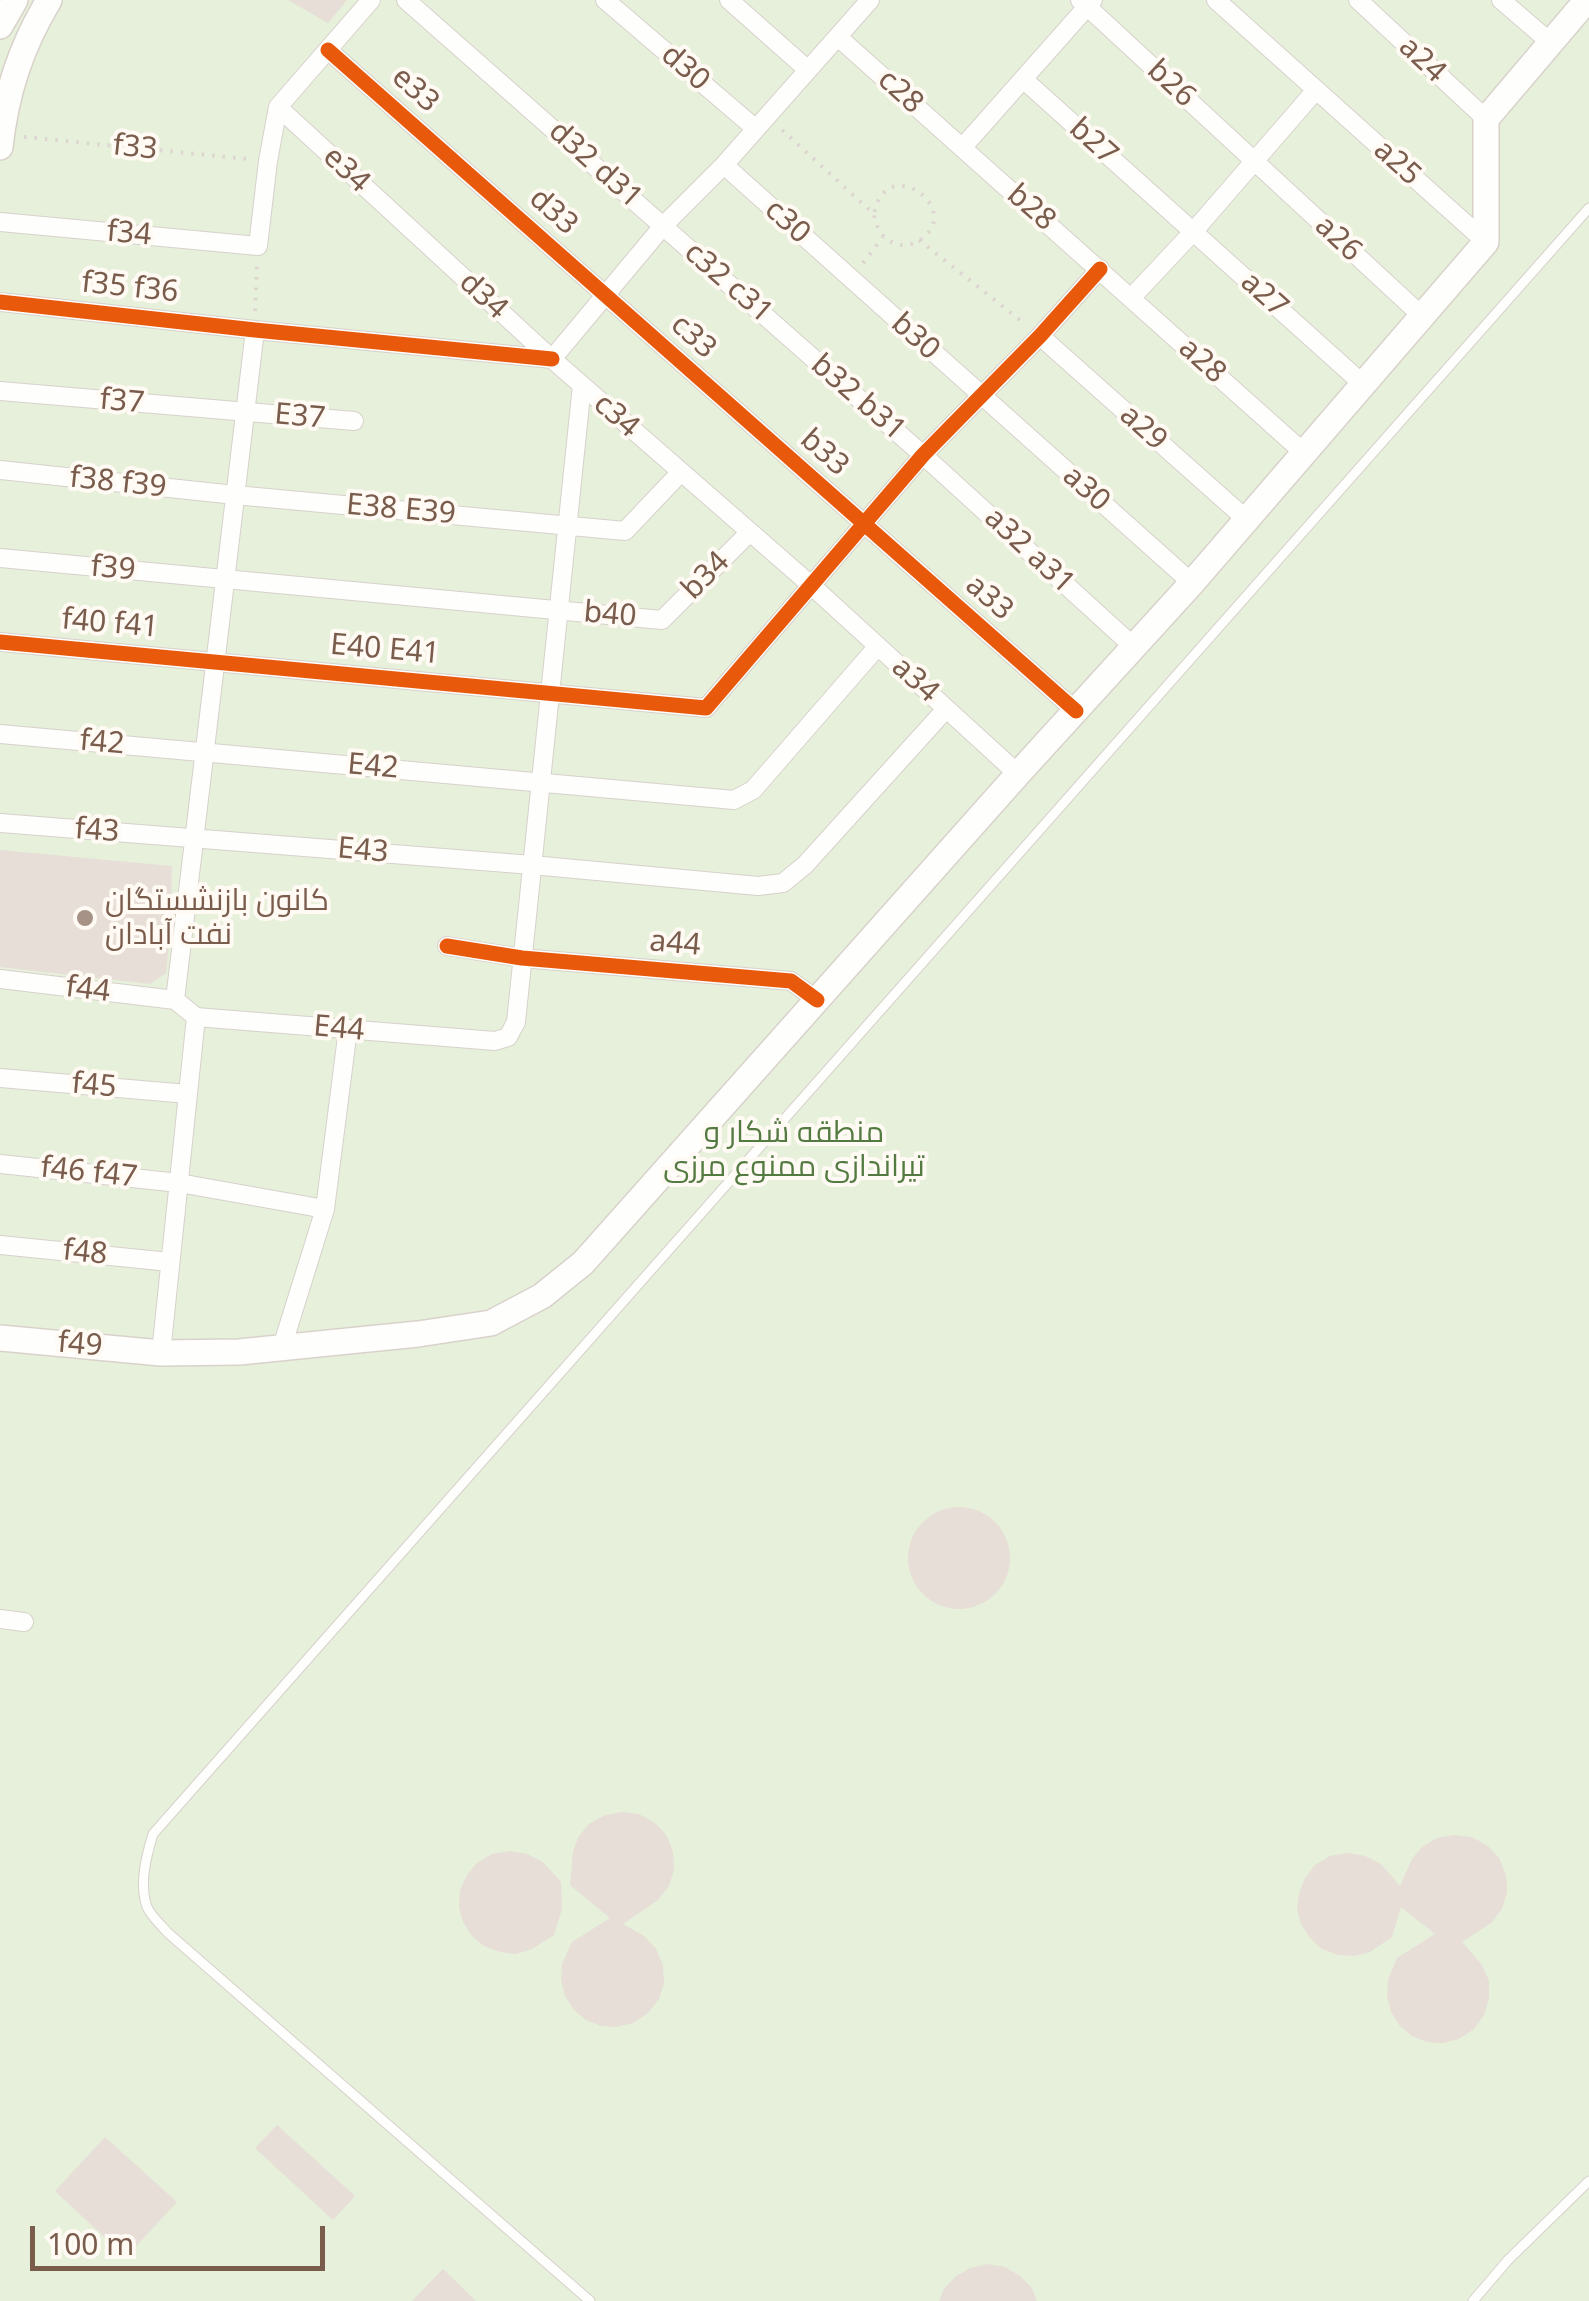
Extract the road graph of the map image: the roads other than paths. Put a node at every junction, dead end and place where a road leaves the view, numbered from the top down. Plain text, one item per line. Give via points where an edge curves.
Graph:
1 (15, 0) edge
2 (50, 0) edge
3 (372, 0) edge
4 (406, 0) edge
5 (729, 0) edge
6 (1216, 0) edge
7 (1358, 0) edge
8 (1501, 0) edge
9 (1587, 0) edge
10 (1087, 2) edge
11 (610, 4) edge
12 (858, 4) edge
13 (0, 26) edge
14 (838, 37) junction
15 (1550, 43) junction
16 (328, 50) junction
17 (808, 70) junction
18 (1023, 80) junction
19 (1312, 86) junction
20 (278, 107) junction
21 (1486, 119) junction
22 (762, 123) junction
23 (1, 134) edge
24 (0, 147) edge
25 (962, 148) junction
26 (1255, 162) junction
27 (724, 165) junction
28 (466, 172) joint
29 (1163, 205) joint
30 (1589, 208) edge
31 (0, 222) edge
32 (663, 226) junction
33 (1193, 232) junction
34 (414, 233) joint
35 (1486, 242) junction
36 (1100, 269) junction
37 (851, 279) joint
38 (604, 294) junction
39 (1132, 297) junction
40 (0, 302) edge
41 (1422, 316) junction
42 (254, 330) junction
43 (1040, 336) junction
44 (793, 340) joint
45 (552, 359) junction
46 (1364, 385) junction
47 (582, 386) junction
48 (0, 391) edge
49 (980, 396) junction
50 (245, 412) junction
51 (747, 421) joint
52 (354, 422) dead end
53 (1303, 452) junction
54 (924, 455) junction
55 (0, 470) edge
56 (681, 472) junction
57 (235, 495) junction
58 (1246, 520) junction
59 (566, 526) junction
60 (865, 526) junction
61 (750, 532) junction
62 (0, 558) edge
63 (225, 579) junction
64 (1192, 584) junction
65 (812, 586) junction
66 (558, 610) junction
67 (662, 620) joint
68 (0, 642) edge
69 (878, 646) junction
70 (1134, 648) junction
71 (215, 661) junction
72 (549, 693) junction
73 (946, 709) junction
74 (1076, 711) junction
75 (0, 734) edge
76 (205, 752) junction
77 (1018, 774) junction
78 (540, 782) junction
79 (0, 824) edge
80 (195, 838) junction
81 (532, 864) junction
82 (447, 946) dead end
83 (522, 958) junction
84 (0, 979) edge
85 (175, 1000) junction
86 (817, 1000) junction
87 (196, 1017) junction
88 (348, 1030) junction
89 (0, 1078) edge
90 (188, 1094) junction
91 (0, 1164) edge
92 (179, 1183) junction
93 (325, 1209) junction
94 (0, 1245) edge
95 (170, 1262) junction
96 (0, 1338) edge
97 (282, 1347) junction
98 (160, 1353) junction
99 (0, 1619) edge
100 (24, 1622) dead end
101 (1589, 2181) edge
102 (590, 2301) edge
103 (1472, 2301) edge

1 - 13 main road
2 - 23 main road via 13,76
3 - 16 street
4 - 32 street, d32 d31
5 - 17 street
6 - 19 street, a25
7 - 21 street, a24
8 - 15 street
9 - 15 main road
10 - 18 street
10 - 26 street, b26
11 - 22 street, d30
12 - 14 street
14 - 17 street
14 - 25 street, c28
15 - 21 main road
16 - 20 street
16 - 28 street, e33
17 - 22 street
18 - 25 street
18 - 29 street, b27
19 - 26 street
19 - 35 street, a25
20 - 31 street, f34 via 258,246
20 - 34 street, e34
21 - 35 main road
22 - 27 street
23 - 24 main road
25 - 36 street, b28
26 - 33 street
26 - 41 street, a26
27 - 32 street
27 - 37 street, c30
28 - 38 street, d33
29 - 33 street, a27
30 - 102 lane via 153,1834 144,1884 148,1910 168,1933
32 - 38 street
32 - 44 street, c32 c31
33 - 39 street
33 - 46 street, a27
34 - 45 street, d34
35 - 41 main road, f49
36 - 39 street, a28
36 - 43 street
37 - 49 street, b30
38 - 45 street
38 - 51 street, c33
39 - 53 street, a28
40 - 42 street, f35 f36
41 - 46 main road, f49
42 - 45 street, f35 f36
42 - 50 street
43 - 49 street
43 - 58 street, a29
44 - 54 street, b32 b31
45 - 47 street, c34
46 - 53 main road, f49
47 - 56 street, c34
47 - 59 street
48 - 50 street, f37
49 - 54 street
49 - 64 street, a30
50 - 52 street, E37
50 - 57 street
51 - 60 street, b33
53 - 58 main road, f49
54 - 60 street
54 - 70 street, a32 a31
55 - 57 street, f38 f39
56 - 59 street, E38 E39 via 626,531
56 - 61 street, b34
57 - 59 street, E38 E39
57 - 63 street
58 - 64 main road, f49
59 - 66 street
60 - 65 street
60 - 74 street, a33
61 - 65 street, b34
61 - 67 street, b34
62 - 63 street, f39
63 - 66 street, f39
63 - 71 street
64 - 70 main road, f49
65 - 69 street, a34
65 - 72 street, E40 E41 via 706,708
66 - 67 street, b40
66 - 72 street
68 - 71 street, f40 f41
69 - 73 street, a34
69 - 78 street, E42 via 753,790 734,800
70 - 74 main road, f49
71 - 72 street, E40 E41
71 - 76 street
72 - 78 street
73 - 77 street, a34
73 - 81 street, E43 via 783,883
74 - 77 main road, f49
75 - 76 street, f42
76 - 78 street, E42
76 - 80 street
77 - 86 main road, f49
78 - 81 street
79 - 80 street, f43
80 - 81 street, E43
80 - 85 street
81 - 83 street
82 - 83 street, a44
83 - 86 street, a44 via 792,981
83 - 88 street, E44 via 516,1022 508,1037 494,1042
84 - 85 street, f44
85 - 87 street
86 - 97 main road, f49 via 583,1263 542,1296 491,1322
87 - 88 street, E44
87 - 90 street
88 - 93 street
89 - 90 street, f45
90 - 92 street
91 - 92 street, f46 f47
92 - 93 street, f46 f47
92 - 95 street
93 - 97 street
94 - 95 street, f48
95 - 98 street
96 - 98 main road, f49
97 - 98 main road, f49
99 - 100 street
101 - 103 lane

